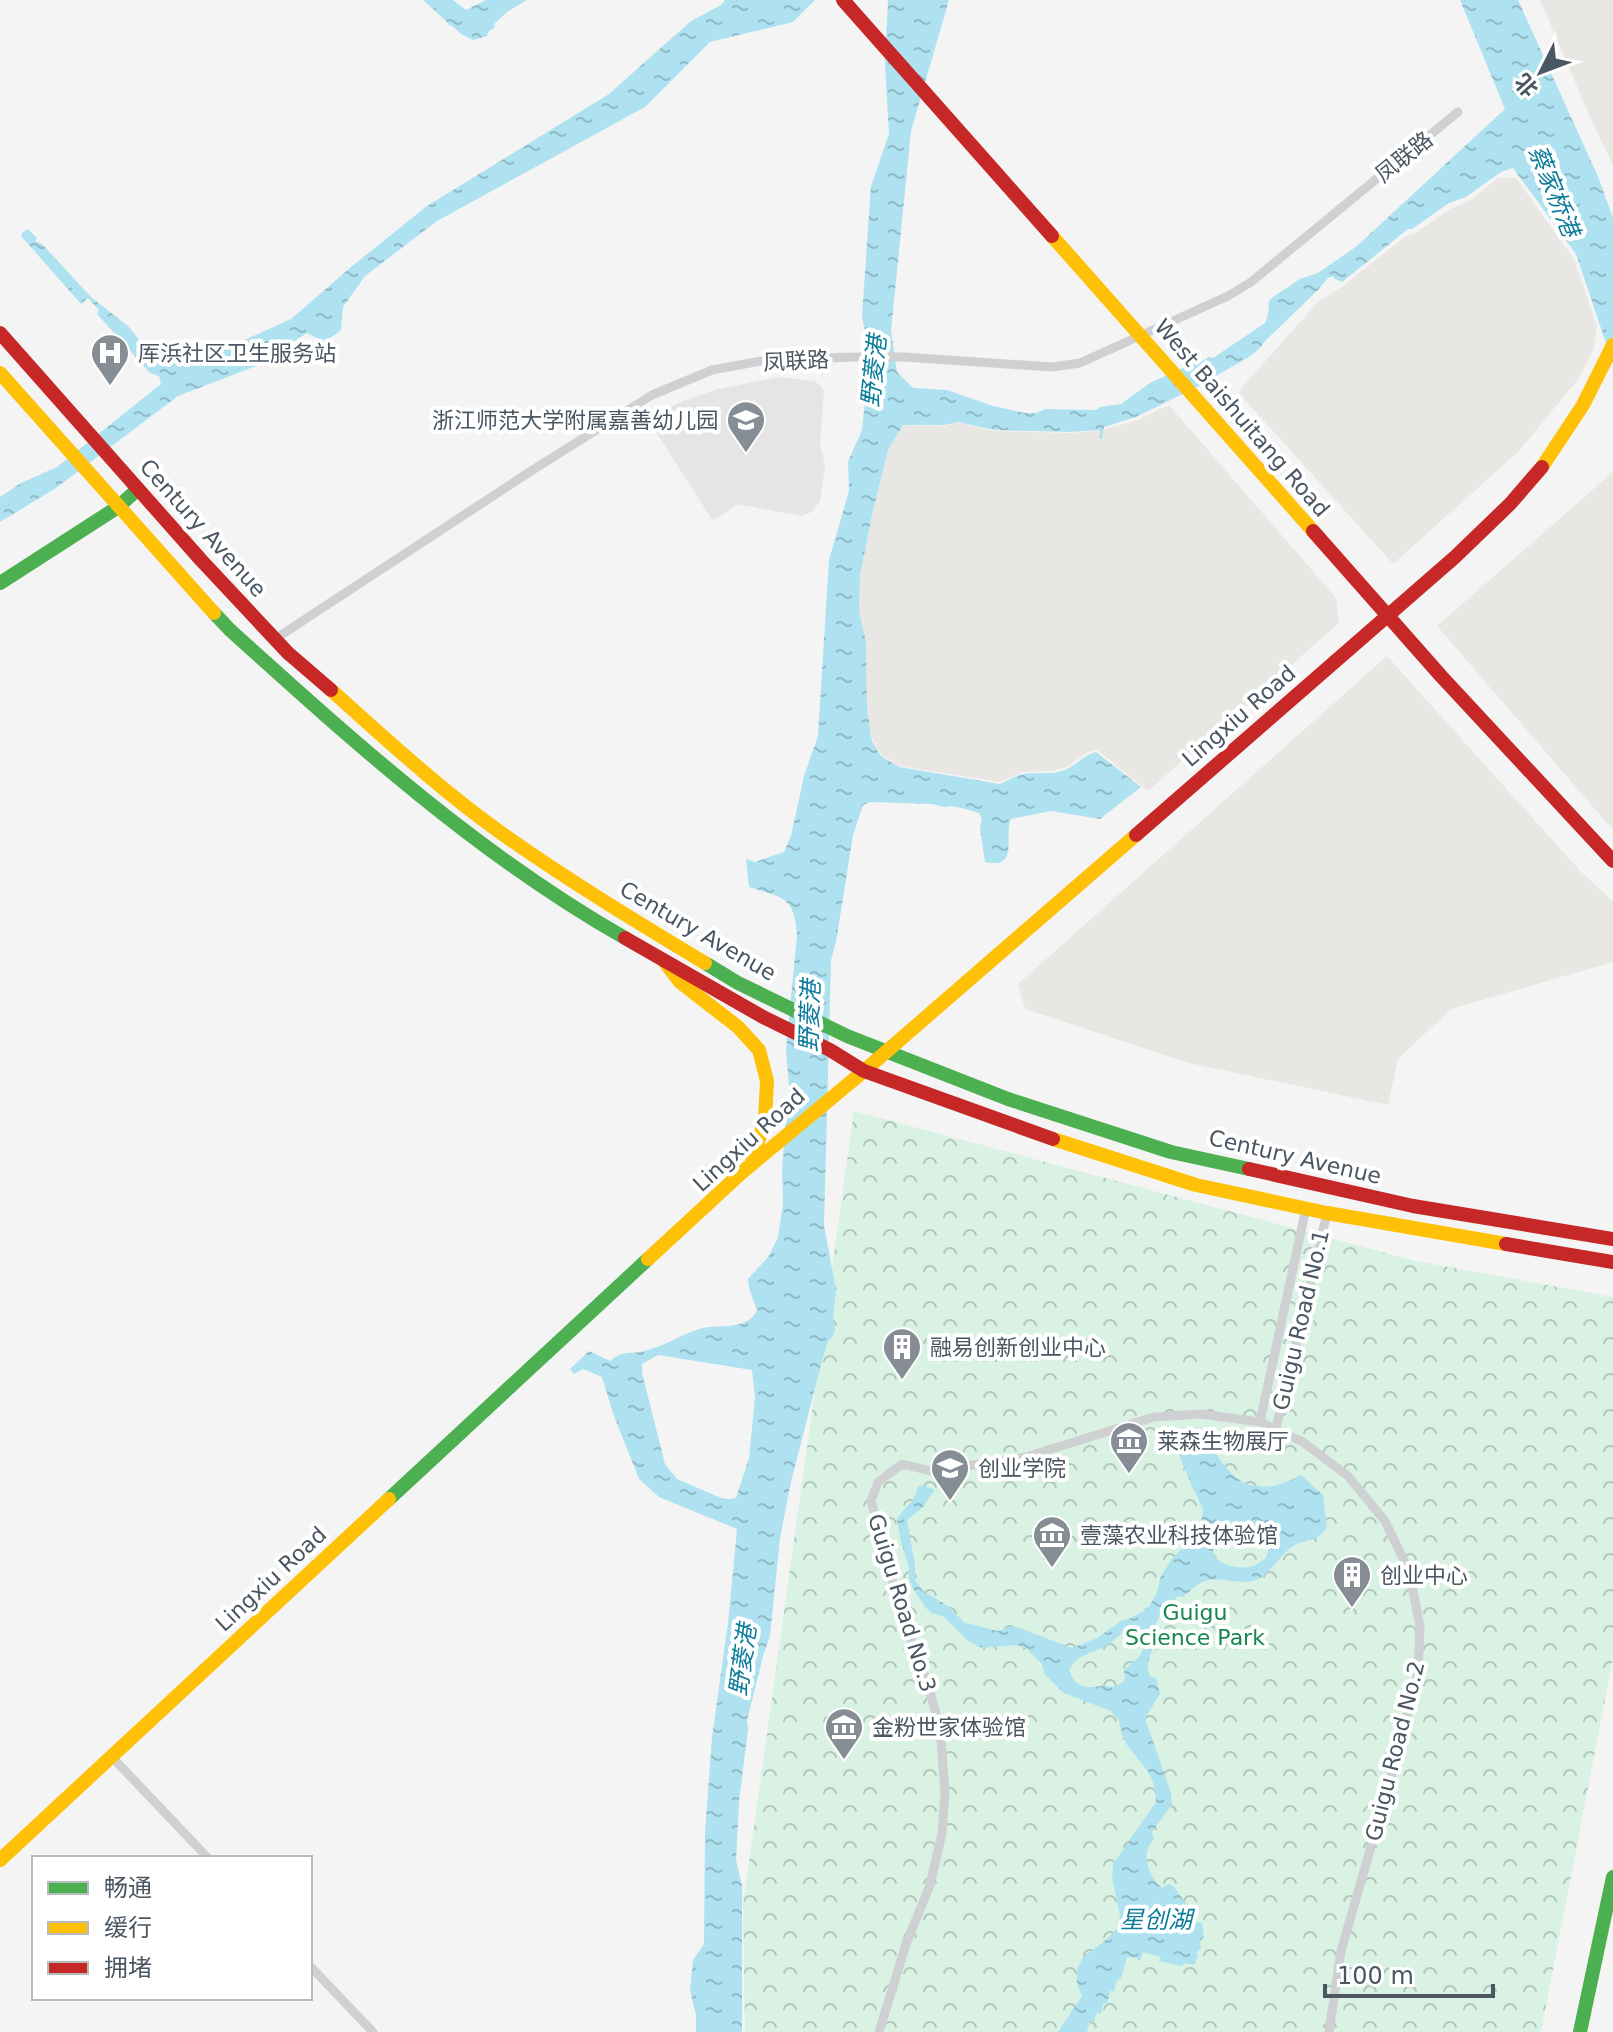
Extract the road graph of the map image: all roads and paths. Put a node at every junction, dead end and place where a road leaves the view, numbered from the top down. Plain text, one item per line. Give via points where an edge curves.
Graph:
1 (843, 0) edge
2 (1458, 112) dead end
3 (0, 333) edge
4 (1139, 335) junction
5 (1613, 345) edge
6 (0, 373) edge
7 (138, 489) junction
8 (118, 507) junction
9 (0, 583) edge
10 (1388, 615) junction
11 (275, 639) junction
12 (1613, 861) edge
13 (664, 960) junction
14 (887, 1051) junction
15 (864, 1071) junction
16 (751, 1165) junction
17 (1306, 1208) junction
18 (1327, 1213) junction
19 (1613, 1239) edge
20 (1613, 1262) edge
21 (1260, 1422) junction
22 (1276, 1428) junction
23 (902, 1464) joint
24 (111, 1756) junction
25 (206, 1856) edge
26 (0, 1860) edge
27 (1613, 1877) edge
28 (312, 1968) edge
29 (373, 2032) edge
30 (879, 2032) edge
31 (1329, 2032) edge
32 (1580, 2032) edge

1 - 4 street, West Baishuitang Road
2 - 4 street, 凤联路 via 1251,282
3 - 7 street, Century Avenue
4 - 10 street, West Baishuitang Road
4 - 11 street, 凤联路 via 1080,363 1052,367 856,357 767,360 712,370 652,395
5 - 10 street, Lingxiu Road via 1561,442 1517,497
6 - 8 street, Century Avenue
7 - 8 street
7 - 11 street, Century Avenue
8 - 9 street
8 - 13 street, Century Avenue via 230,630 351,739 474,838 577,911
10 - 12 street, West Baishuitang Road
10 - 14 street, Lingxiu Road
11 - 14 street, Century Avenue via 409,759 503,834 738,983
13 - 15 street, Century Avenue
13 - 16 street via 680,982 759,1050 767,1081 765,1119
14 - 15 street, Lingxiu Road
14 - 19 street, Century Avenue via 1008,1099 1171,1152 1413,1206
15 - 16 street, Lingxiu Road
15 - 17 street, Century Avenue via 1196,1185
16 - 24 street, Lingxiu Road
17 - 18 street, Century Avenue
17 - 21 street, Guigu Road No.1
18 - 20 street, Century Avenue
18 - 22 street, Guigu Road No.1
21 - 22 street, Guigu Road No.2
21 - 23 street, Guigu Road No.2 via 1201,1414 1154,1417 1026,1457 931,1471
22 - 31 street, Guigu Road No.2 via 1348,1476 1385,1521 1409,1571 1420,1626 1418,1674 1341,1951
23 - 30 street, Guigu Road No.3 via 878,1482 871,1501 940,1727 945,1792 930,1885
24 - 25 street
24 - 26 street, Lingxiu Road
27 - 32 street
28 - 29 street

